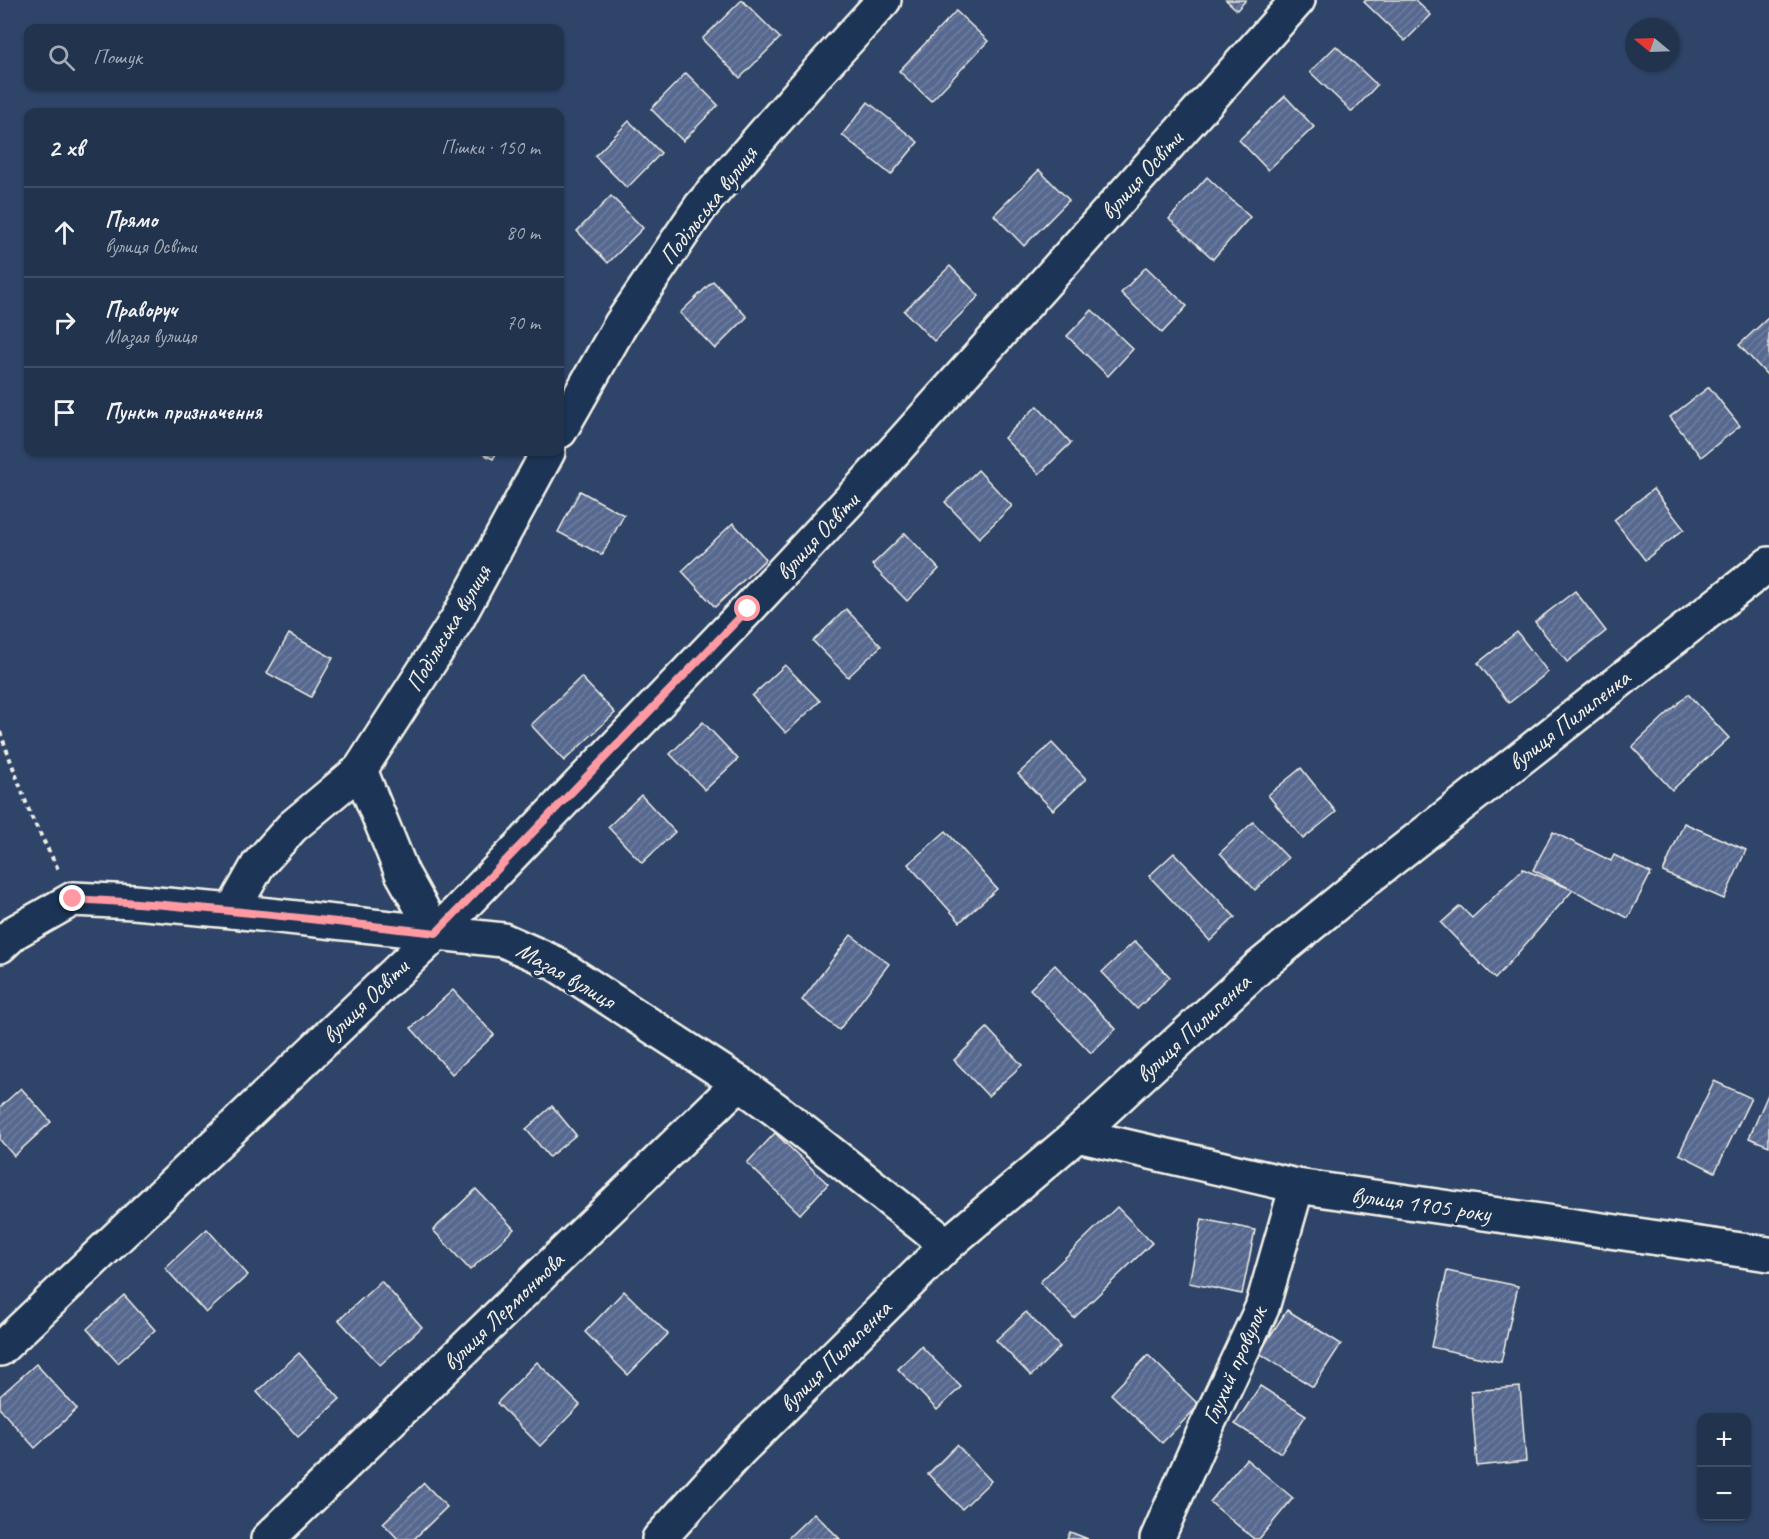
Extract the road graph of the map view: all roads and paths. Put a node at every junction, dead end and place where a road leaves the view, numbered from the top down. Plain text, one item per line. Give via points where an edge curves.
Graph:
1 (884, 0) edge
2 (1298, 0) edge
3 (564, 424) edge
4 (546, 456) edge
5 (1769, 564) edge
6 (0, 732) edge
7 (360, 770) junction
8 (73, 899) junction
9 (232, 911) junction
10 (436, 933) junction
11 (0, 946) edge
12 (739, 1083) junction
13 (1077, 1135) junction
14 (1297, 1186) junction
15 (947, 1245) junction
16 (1769, 1254) edge
17 (0, 1349) edge
18 (268, 1539) edge
19 (659, 1539) edge
20 (1157, 1539) edge

1 - 3 street, Подільська вулиця via 701,206 621,324
2 - 10 street, вулиця Освіти via 863,486
4 - 7 street, Подільська вулиця via 458,618
5 - 13 street, вулиця Пилипенка via 1258,968
6 - 8 path via 32,816
7 - 9 street, Подільська вулиця via 292,827 258,865
7 - 10 street via 402,873
8 - 9 street, Мазая вулиця
8 - 11 street via 15,932
9 - 10 street, Мазая вулиця
10 - 12 street, Мазая вулиця via 503,940 553,962
10 - 17 street, вулиця Освіти
12 - 15 street, Мазая вулиця
12 - 18 street, вулиця Лермонтова
13 - 14 street, вулиця 1905 року
13 - 15 street, вулиця Пилипенка
14 - 16 street, вулиця 1905 року
14 - 20 street, Глухий провулок via 1262,1308
15 - 19 street, вулиця Пилипенка via 740,1450

